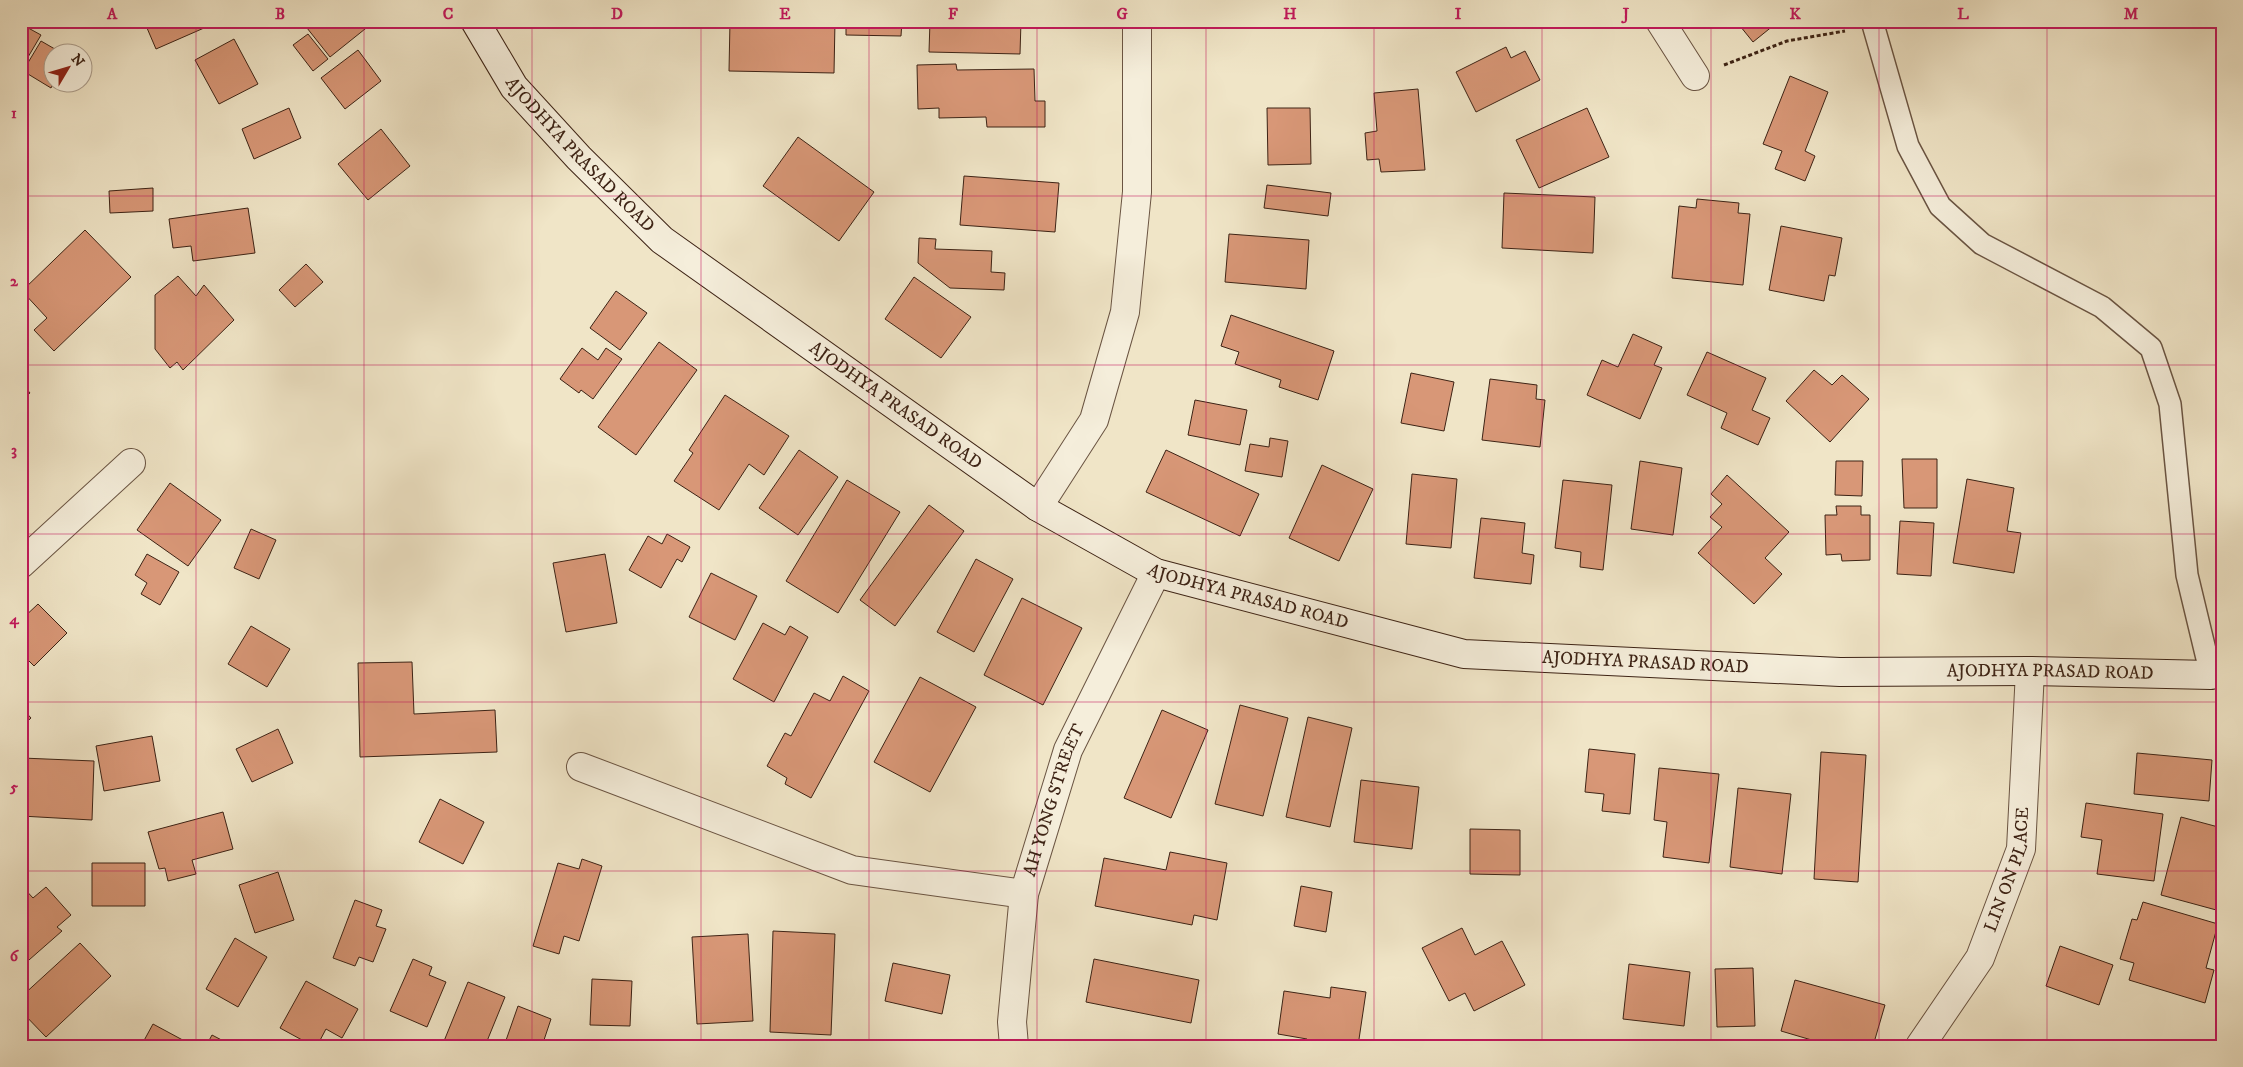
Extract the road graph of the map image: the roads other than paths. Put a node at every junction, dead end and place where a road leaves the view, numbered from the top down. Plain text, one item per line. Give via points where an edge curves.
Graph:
1 (475, 21) edge
2 (1137, 21) edge
3 (1660, 21) edge
4 (1872, 23) edge
5 (1695, 76) road end
6 (131, 463) dead end
7 (1038, 507) junction
8 (21, 564) edge
9 (1156, 573) junction
10 (2030, 671) junction
11 (2216, 674) edge
12 (581, 766) dead end
13 (1024, 894) junction
14 (1014, 1046) edge
15 (1920, 1046) edge

1 - 7 street, AJODHYA PRASAD ROAD via 514,87 579,158 662,240
2 - 7 street via 1137,192 1125,312 1094,420
3 - 5 street
4 - 11 lane via 1908,146 1940,206 1982,244 2102,307 2151,348 2170,404 2187,575
6 - 8 street
7 - 9 street, AJODHYA PRASAD ROAD
9 - 10 street, AJODHYA PRASAD ROAD via 1464,654 1840,672
9 - 13 street, AH YONG STREET via 1068,750
10 - 11 street, AJODHYA PRASAD ROAD
10 - 15 street, LIN ON PLACE via 2021,849 1980,958
12 - 13 street via 852,870
13 - 14 street, AH YONG STREET via 1012,1022

